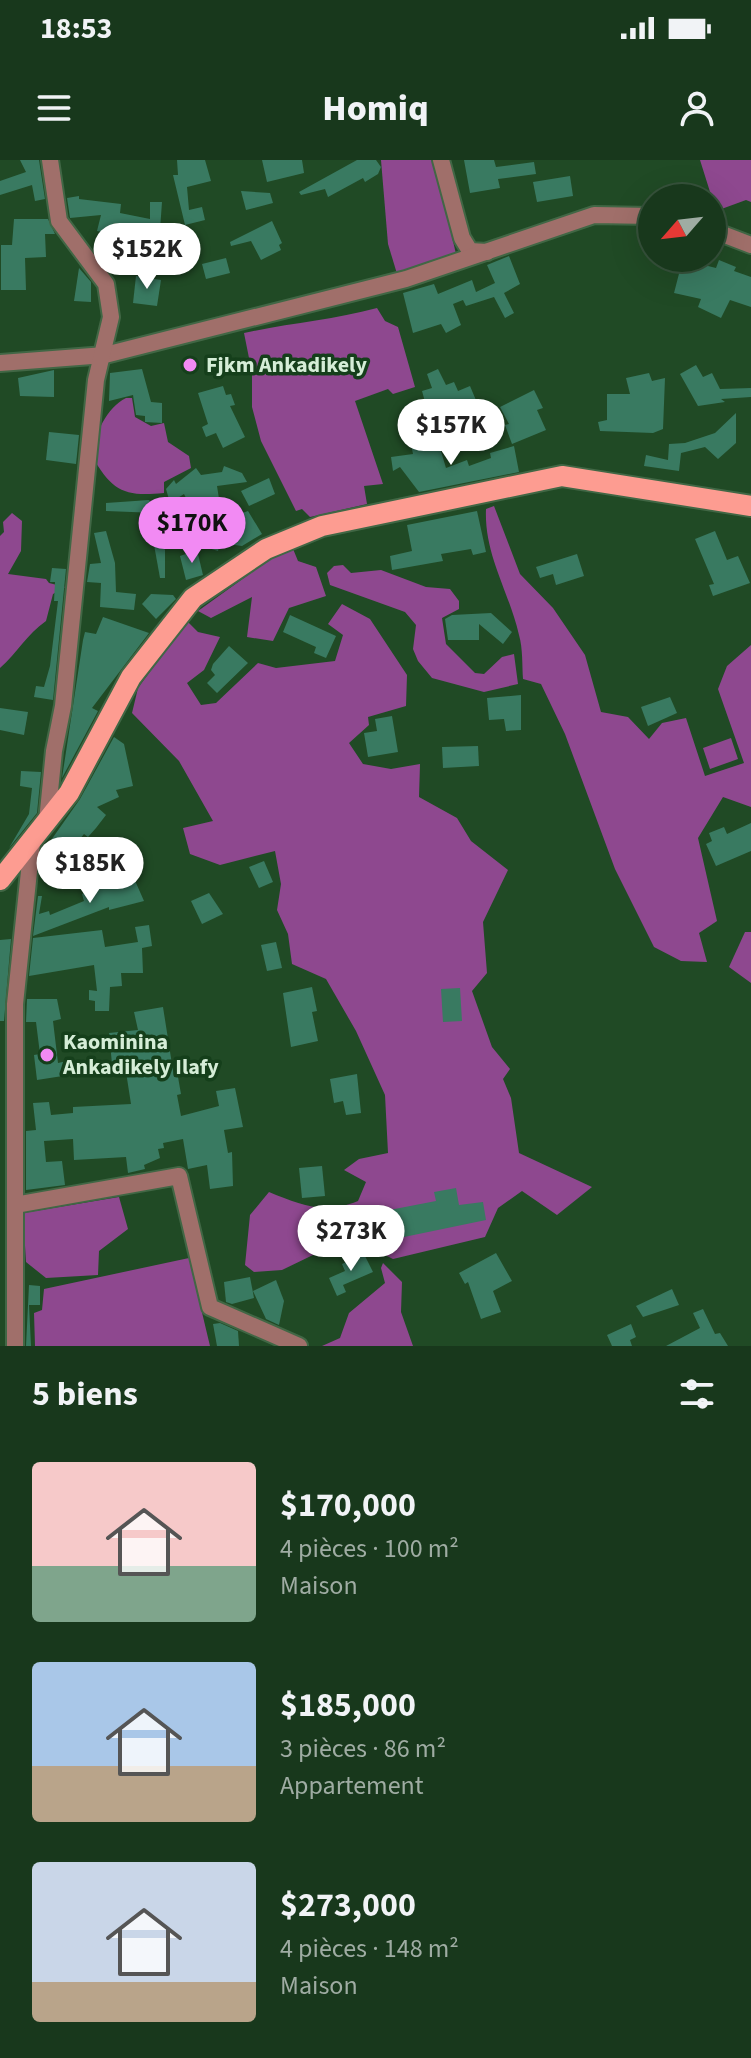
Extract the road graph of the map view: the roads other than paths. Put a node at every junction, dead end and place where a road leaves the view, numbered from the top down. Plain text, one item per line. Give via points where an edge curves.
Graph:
1 (50, 160) edge
2 (441, 160) edge
3 (638, 216) edge
4 (726, 235) edge
5 (751, 245) edge
6 (488, 253) junction
7 (105, 355) junction
8 (0, 363) edge
9 (751, 506) edge
10 (46, 823) junction
11 (32, 843) junction
12 (0, 880) edge
13 (15, 1205) junction
14 (7, 1275) edge
15 (15, 1346) edge
16 (299, 1346) edge

1 - 7 street via 59,221 106,284 111,317
2 - 6 street via 462,238 470,251
3 - 6 street via 594,215
4 - 5 street
6 - 7 street via 406,279
7 - 8 street
7 - 10 street via 96,380
9 - 10 main road via 562,476 322,526 266,549 193,598 131,677 69,793
10 - 11 main road
11 - 12 main road
11 - 13 street via 15,1004
13 - 14 street
13 - 16 street via 179,1176 210,1307
14 - 15 street

